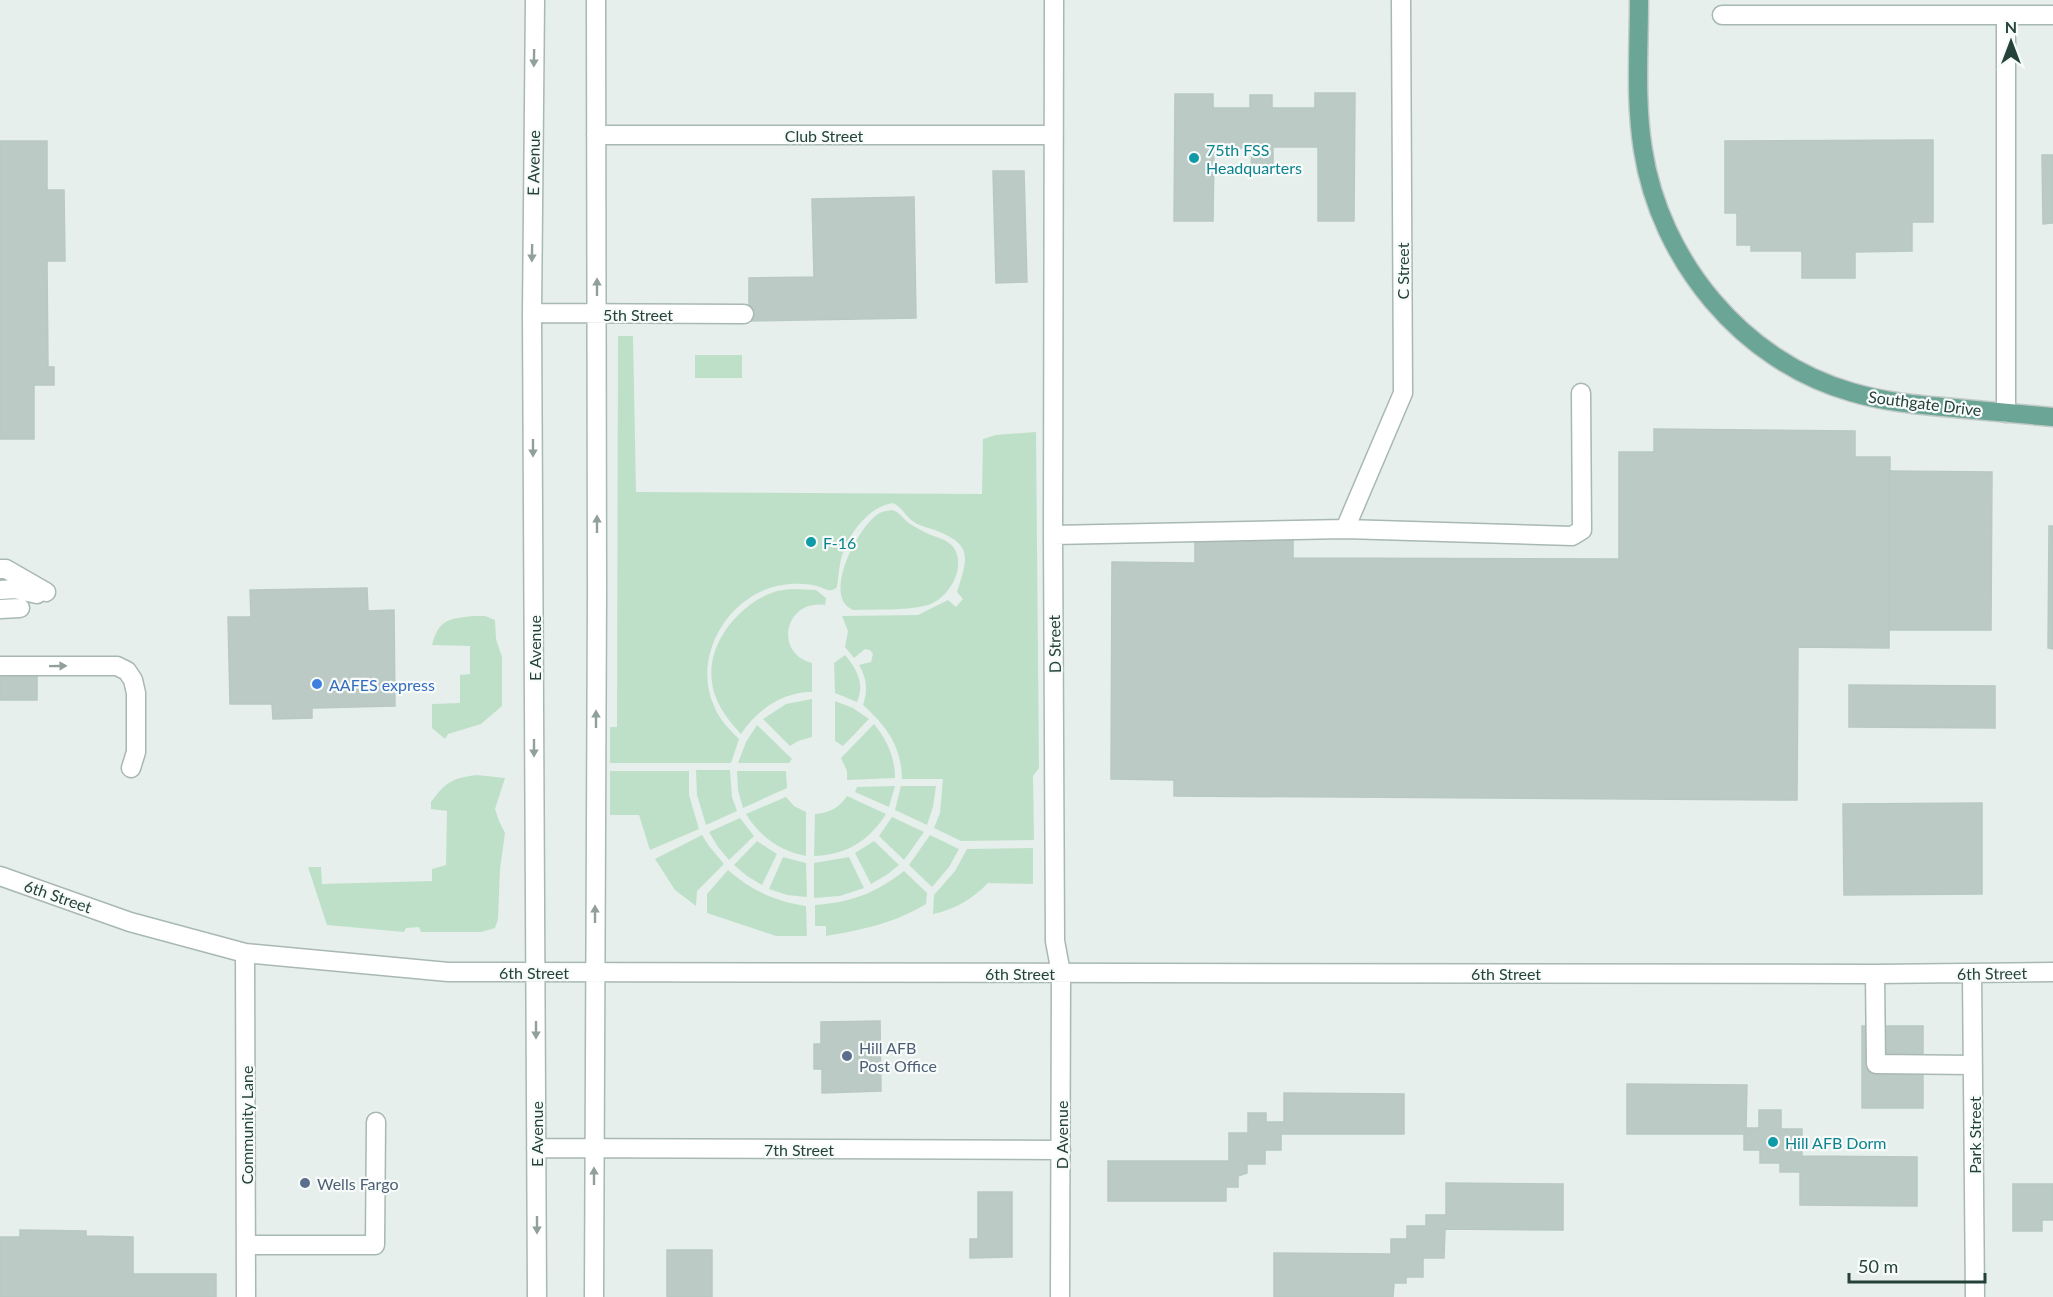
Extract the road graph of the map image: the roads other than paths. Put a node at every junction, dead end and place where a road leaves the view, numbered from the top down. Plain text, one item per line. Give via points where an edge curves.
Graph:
1 (535, 0) edge
2 (596, 0) edge
3 (1054, 0) edge
4 (1401, 0) edge
5 (1639, 0) edge
6 (1722, 15) dead end
7 (2006, 15) junction
8 (2053, 15) edge
9 (596, 135) junction
10 (1052, 135) junction
11 (532, 313) junction
12 (597, 314) junction
13 (744, 314) dead end
14 (1581, 393) dead end
15 (2006, 413) junction
16 (2053, 417) edge
17 (1345, 529) junction
18 (1053, 535) junction
19 (0, 569) edge
20 (0, 590) edge
21 (32, 598) junction
22 (0, 599) edge
23 (0, 609) edge
24 (0, 666) edge
25 (131, 768) dead end
26 (0, 876) edge
27 (245, 953) junction
28 (536, 972) junction
29 (594, 972) junction
30 (2053, 972) edge
31 (1061, 973) junction
32 (1875, 974) junction
33 (1972, 974) junction
34 (1973, 1065) junction
35 (376, 1122) dead end
36 (536, 1148) junction
37 (594, 1148) junction
38 (1061, 1150) junction
39 (246, 1245) junction
40 (246, 1297) edge
41 (537, 1297) edge
42 (594, 1297) edge
43 (1060, 1297) edge
44 (1975, 1297) edge

1 -> 11 street, E Avenue
2 - 9 street
3 - 10 street
4 - 17 street, C Street via 1403,393
5 - 15 main road, Southgate Drive via 1639,113 1645,160 1656,201 1674,243 1716,304 1760,346 1838,388 1896,402
6 - 7 street
7 - 8 street
7 - 15 street
9 - 10 street, Club Street
12 -> 9 street
10 - 18 street, D Street
11 - 12 street, 5th Street
11 -> 28 street, E Avenue
12 - 13 street, 5th Street
29 -> 12 street
14 - 17 street via 1582,530 1572,536
15 - 16 main road, Southgate Drive
17 - 18 street
18 - 31 street, D Street via 1055,941
19 - 21 street via 6,569
20 - 21 street via 15,590
21 - 22 street
21 - 23 street
24 -> 25 street via 117,666 127,671 136,693 136,752
26 - 27 street, 6th Street via 130,922
27 - 28 street, 6th Street via 448,972
27 - 39 street, Community Lane
28 - 29 street, 6th Street
28 -> 36 street, E Avenue
29 - 31 street, 6th Street
29 - 37 street
30 - 33 street, 6th Street
31 - 32 street, 6th Street
31 - 38 street, D Avenue
32 - 33 street, 6th Street
32 - 34 street via 1876,1064
33 - 34 street, Park Street
34 - 44 street, Park Street
35 - 39 street via 375,1245
36 - 37 street, 7th Street
36 -> 41 street, E Avenue
37 - 38 street, 7th Street
42 -> 37 street
38 - 43 street, D Avenue
39 - 40 street, Community Lane

